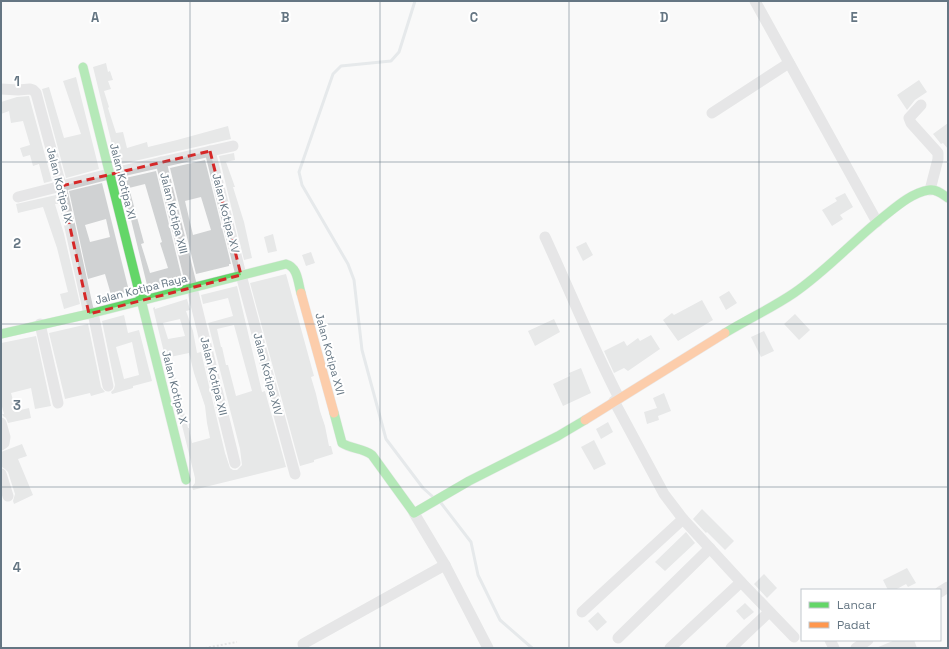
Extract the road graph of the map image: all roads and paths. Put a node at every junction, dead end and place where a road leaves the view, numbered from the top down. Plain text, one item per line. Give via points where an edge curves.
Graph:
1 (755, 1) edge
2 (789, 63) junction
3 (83, 67) dead end
4 (1, 89) edge
5 (921, 105) dead end
6 (712, 113) dead end
7 (233, 146) dead end
8 (210, 151) junction
9 (161, 162) junction
10 (109, 174) junction
11 (61, 186) junction
12 (930, 190) junction
13 (18, 197) dead end
14 (948, 198) edge
15 (877, 222) junction
16 (545, 237) dead end
17 (286, 264) joint
18 (241, 275) junction
19 (192, 288) junction
20 (141, 300) junction
21 (91, 313) junction
22 (40, 324) junction
23 (1, 334) edge
24 (108, 386) dead end
25 (617, 400) junction
26 (58, 403) dead end
27 (1, 423) edge
28 (1, 445) edge
29 (235, 463) dead end
30 (1, 474) edge
31 (295, 474) dead end
32 (186, 480) dead end
33 (8, 496) dead end
34 (414, 513) junction
35 (683, 519) junction
36 (710, 548) junction
37 (445, 565) junction
38 (741, 582) junction
39 (582, 612) dead end
40 (770, 612) junction
41 (794, 637) dead end
42 (618, 638) dead end
43 (866, 641) edge
44 (237, 642) dead end
45 (303, 644) dead end
46 (205, 648) edge
47 (488, 648) edge
48 (670, 648) edge
49 (731, 648) edge
50 (856, 648) edge

1 - 2 street
2 - 6 street
2 - 15 street
3 - 10 street, Jalan Kotipa XI
4 - 11 street, Jalan Kotipa IX via 30,89 36,93
5 - 12 street via 909,118 938,153
7 - 8 street
8 - 9 street
8 - 18 street, Jalan Kotipa XV
9 - 10 street
9 - 19 street, Jalan Kotipa XIII
10 - 11 street
10 - 20 street, Jalan Kotipa XI
11 - 13 street
11 - 21 street, Jalan Kotipa IX
12 - 14 street via 938,191
12 - 15 street via 907,200
15 - 25 street via 793,294 734,327
16 - 25 street
17 - 18 street, Jalan Kotipa Raya
17 - 34 street, Jalan Kotipa XVI via 292,266 296,274 340,439 344,445 368,451
18 - 19 street, Jalan Kotipa Raya
18 - 31 street, Jalan Kotipa XIV
19 - 20 street, Jalan Kotipa Raya
19 - 29 street, Jalan Kotipa XII
20 - 21 street, Jalan Kotipa Raya
20 - 32 street, Jalan Kotipa X
21 - 22 street, Jalan Kotipa Raya
21 - 24 street, Jalan Kotipa IX
22 - 23 street, Jalan Kotipa Raya
22 - 26 street
25 - 34 street via 558,436 469,481
25 - 35 street via 664,494
27 - 28 street via 5,439
30 - 33 street
34 - 37 street
35 - 36 street
35 - 39 street
36 - 38 street
36 - 42 street
37 - 45 street
37 - 47 street
38 - 40 street
38 - 48 street
40 - 41 street
40 - 49 street
43 - 50 street
44 - 46 path

